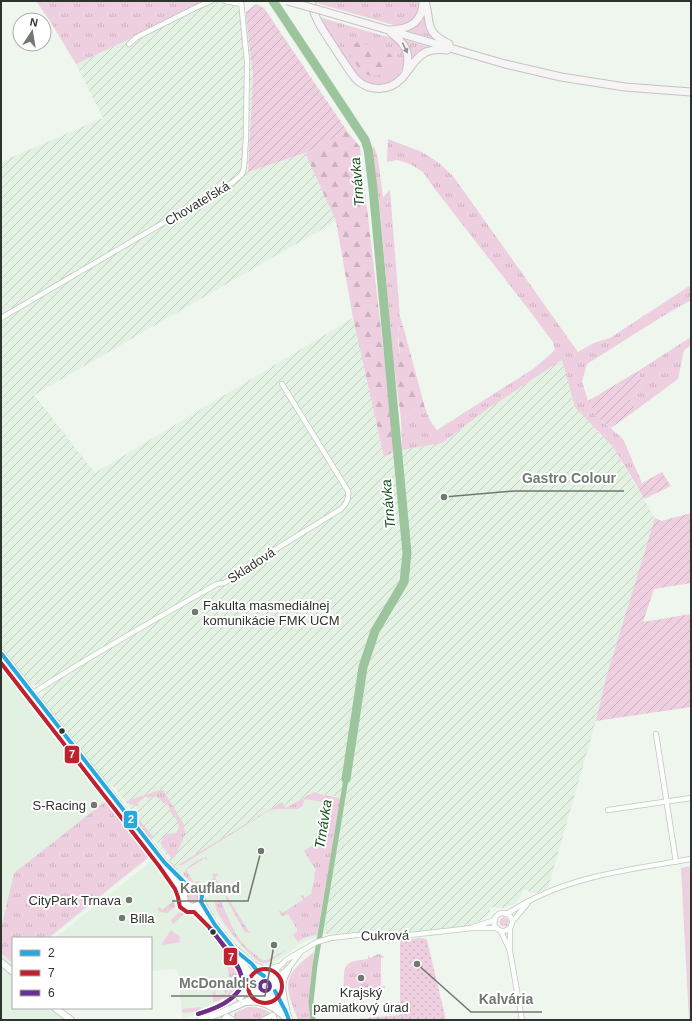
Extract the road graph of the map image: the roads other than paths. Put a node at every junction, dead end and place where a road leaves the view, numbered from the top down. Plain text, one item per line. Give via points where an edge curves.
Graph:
1 (211, 1) edge
2 (225, 1) edge
3 (287, 1) edge
4 (311, 1) edge
5 (424, 1) edge
6 (241, 3) edge
7 (386, 30) junction
8 (129, 44) dead end
9 (463, 52) junction
10 (405, 74) junction
11 (691, 92) edge
12 (1, 318) edge
13 (282, 384) dead end
14 (1, 652) edge
15 (33, 693) junction
16 (656, 734) dead end
17 (691, 798) edge
18 (667, 801) junction
19 (608, 810) dead end
20 (691, 859) edge
21 (164, 862) junction
22 (676, 862) junction
23 (192, 888) junction
24 (184, 895) junction
25 (531, 900) junction
26 (199, 904) junction
27 (505, 914) junction
28 (495, 920) junction
29 (512, 922) junction
30 (472, 928) junction
31 (510, 928) junction
32 (499, 929) junction
33 (235, 950) junction
34 (510, 951) junction
35 (301, 952) junction
36 (1, 962) edge
37 (252, 964) junction
38 (279, 965) junction
39 (244, 966) junction
40 (288, 969) junction
41 (12, 971) edge
42 (265, 976) junction
43 (255, 984) junction
44 (276, 984) junction
45 (275, 991) junction
46 (259, 996) junction
47 (266, 998) junction
48 (242, 1000) junction
49 (286, 1008) junction
50 (56, 1009) edge
51 (280, 1013) junction
52 (225, 1018) edge
53 (66, 1020) edge
54 (71, 1020) edge
55 (200, 1020) edge
56 (233, 1020) edge
57 (263, 1020) edge
58 (275, 1020) edge
59 (288, 1020) edge
60 (522, 1020) edge

1 - 8 street via 137,37
2 - 6 street
3 - 7 main road, bridge
4 - 10 main road via 321,26 356,79 364,85 381,89 393,85
5 - 7 main road via 422,13 415,23 404,28
5 - 9 main road via 433,33
6 - 12 street, Chovateľská via 247,61 246,137 242,174 233,182
7 - 9 main road
7 -> 10 main road via 401,41 407,50
9 - 10 main road via 430,50 418,57
9 - 11 main road via 561,77 625,87
13 - 15 street, Skladová via 348,491 349,498 346,504 224,583 217,584 177,607
14 - 15 main road
15 - 21 main road
16 - 18 street
17 - 18 street
18 - 19 street
18 - 22 street
20 - 22 street
21 - 23 main road
21 - 24 main road
22 - 25 street via 576,881
23 - 24 main road
23 - 26 main road via 202,896
24 - 26 main road via 187,905 192,907
25 - 27 street
25 - 29 street
26 - 33 main road
27 - 28 street via 499,915
27 - 29 street
28 - 30 street, Cukrová
28 - 32 street
29 - 31 street
30 - 32 street, Cukrová
30 - 35 street, Cukrová via 417,934 327,938
31 - 32 street via 505,931
31 - 34 street
32 - 34 street
33 - 37 main road
33 - 39 main road
34 - 60 street
35 - 38 street, Cukrová
35 - 40 street, Cukrová
36 - 41 main road
37 - 38 street, Cukrová via 266,970
37 - 42 main road
38 - 42 street, Cukrová via 273,973
39 - 43 main road via 253,976
39 - 48 main road via 249,984
40 - 44 street, Cukrová via 281,974
40 - 49 main road via 283,978 281,991
42 - 43 main road via 259,977
42 - 44 main road via 272,978
43 - 46 main road via 255,992
43 - 48 main road
44 - 45 main road
45 - 47 main road
45 - 49 main road
46 - 47 main road
46 - 48 main road
47 - 51 main road via 274,1001
48 - 51 main road via 263,1003
48 - 55 main road via 218,1014
49 - 59 main road
50 - 53 main road
50 - 54 main road
51 - 59 main road
52 - 56 street
57 - 58 street via 273,1015

